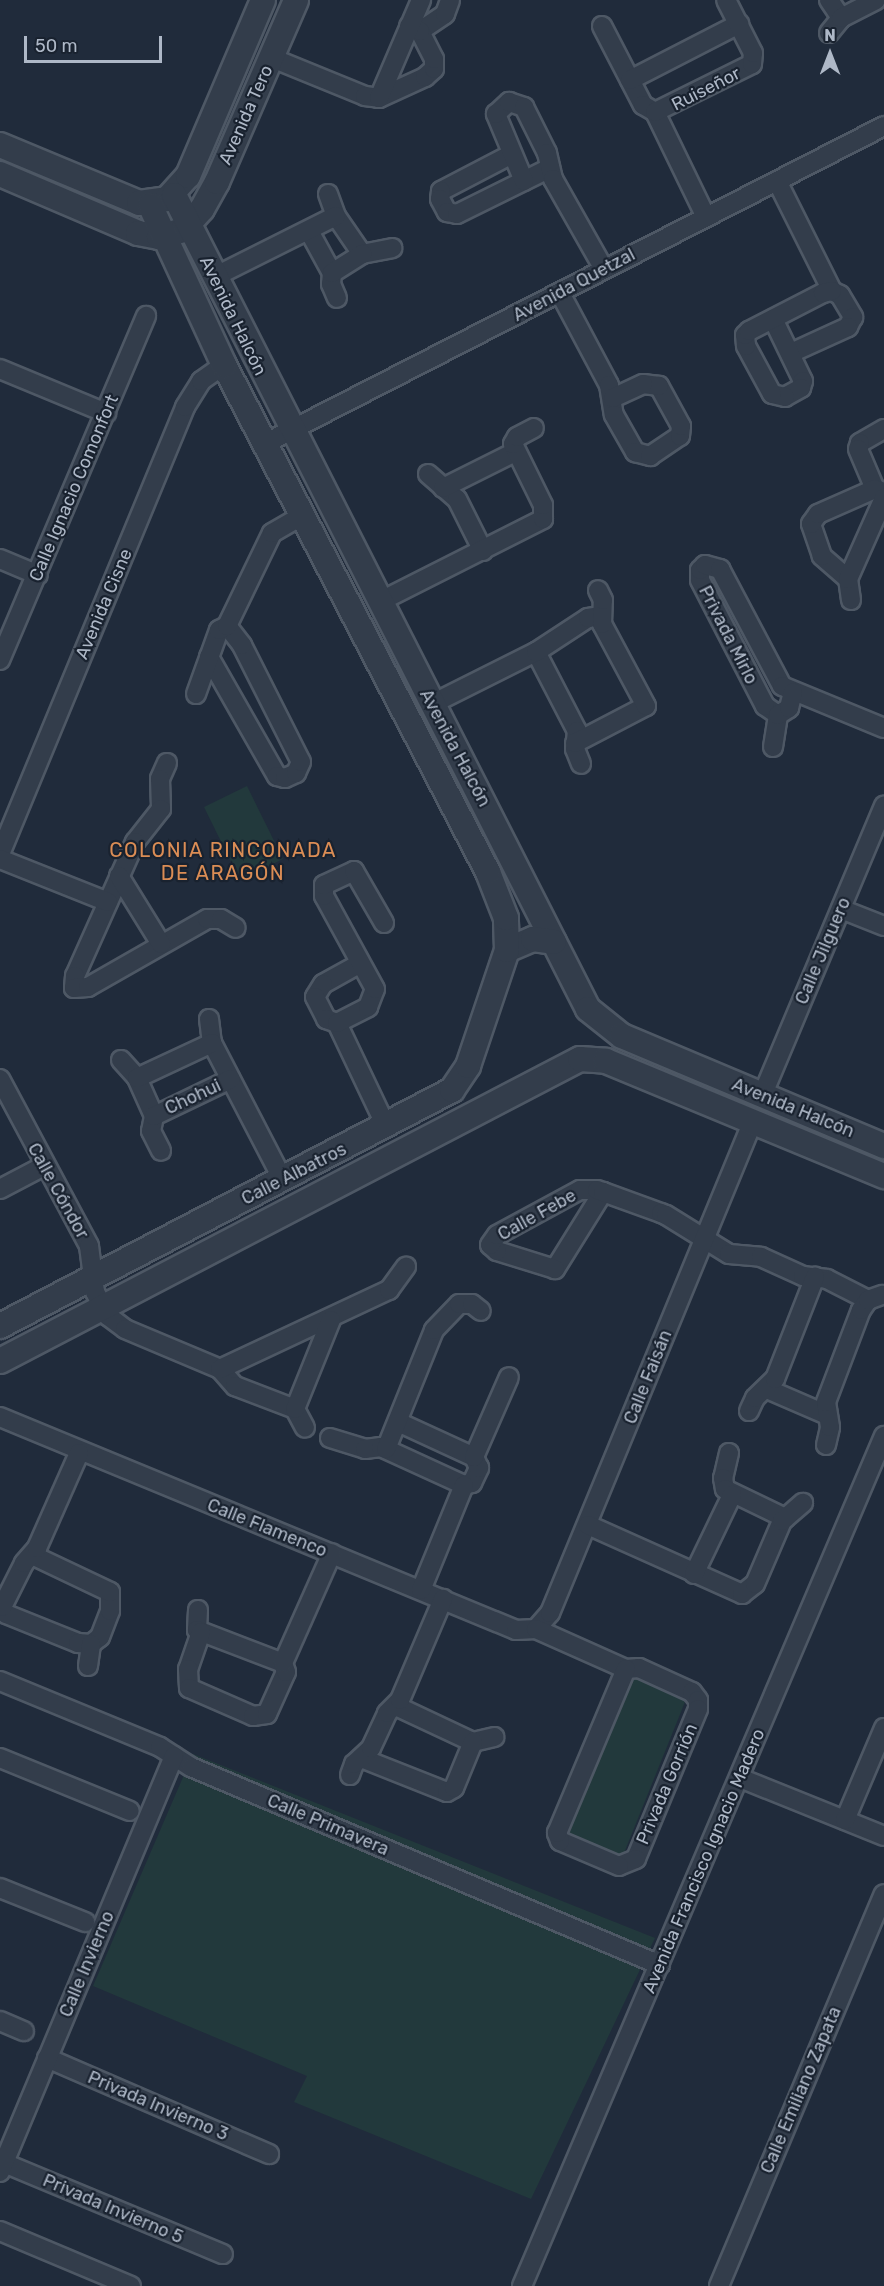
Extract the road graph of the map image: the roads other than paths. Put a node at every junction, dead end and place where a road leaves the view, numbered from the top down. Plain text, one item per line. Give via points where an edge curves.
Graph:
1 (262, 0) edge
2 (296, 0) edge
3 (421, 0) edge
4 (450, 0) edge
5 (726, 0) edge
6 (829, 0) edge
7 (876, 0) edge
8 (841, 18) junction
9 (739, 24) junction
10 (602, 26) dead end
11 (415, 28) junction
12 (829, 33) dead end
13 (272, 58) junction
14 (630, 80) junction
15 (379, 98) junction
16 (655, 112) junction
17 (884, 126) edge
18 (0, 145) edge
19 (512, 154) junction
20 (550, 168) junction
21 (0, 174) edge
22 (524, 181) junction
23 (777, 181) junction
24 (328, 194) dead end
25 (174, 195) junction
26 (150, 205) junction
27 (336, 216) junction
28 (706, 217) junction
29 (189, 226) junction
30 (309, 231) junction
31 (164, 237) junction
32 (392, 248) dead end
33 (362, 254) junction
34 (604, 269) junction
35 (332, 273) junction
36 (214, 277) junction
37 (832, 291) junction
38 (560, 293) junction
39 (337, 298) dead end
40 (146, 316) dead end
41 (773, 319) junction
42 (791, 353) junction
43 (224, 365) junction
44 (0, 369) edge
45 (613, 398) dead end
46 (106, 413) junction
47 (534, 428) dead end
48 (884, 429) edge
49 (290, 430) junction
50 (264, 444) junction
51 (515, 452) junction
52 (428, 474) dead end
53 (443, 488) junction
54 (881, 493) edge
55 (302, 516) junction
56 (483, 551) junction
57 (0, 559) edge
58 (38, 574) junction
59 (848, 579) junction
60 (598, 590) dead end
61 (850, 600) dead end
62 (379, 602) junction
63 (601, 616) junction
64 (227, 626) junction
65 (536, 652) junction
66 (209, 657) junction
67 (0, 660) edge
68 (794, 692) junction
69 (196, 694) dead end
70 (432, 704) junction
71 (778, 715) junction
72 (884, 728) edge
73 (575, 743) junction
74 (773, 747) dead end
75 (167, 763) dead end
76 (580, 764) dead end
77 (884, 806) edge
78 (0, 854) edge
79 (0, 859) edge
80 (119, 876) junction
81 (108, 902) junction
82 (841, 909) junction
83 (384, 923) dead end
84 (884, 926) edge
85 (236, 928) dead end
86 (554, 942) junction
87 (161, 944) junction
88 (507, 950) junction
89 (359, 964) junction
90 (588, 1010) junction
91 (209, 1020) dead end
92 (337, 1023) junction
93 (212, 1043) junction
94 (580, 1059) junction
95 (121, 1060) dead end
96 (468, 1066) junction
97 (137, 1078) junction
98 (0, 1079) edge
99 (231, 1079) junction
100 (503, 1096) junction
101 (762, 1096) junction
102 (154, 1116) junction
103 (753, 1121) junction
104 (386, 1126) junction
105 (884, 1146) edge
106 (161, 1151) dead end
107 (44, 1166) junction
108 (884, 1176) edge
109 (282, 1180) junction
110 (0, 1189) edge
111 (603, 1192) junction
112 (704, 1240) junction
113 (406, 1267) dead end
114 (815, 1277) junction
115 (91, 1278) junction
116 (102, 1307) junction
117 (481, 1311) dead end
118 (331, 1320) junction
119 (0, 1326) edge
120 (0, 1361) edge
121 (220, 1369) junction
122 (509, 1377) dead end
123 (767, 1389) junction
124 (295, 1409) junction
125 (749, 1411) dead end
126 (827, 1415) junction
127 (0, 1417) edge
128 (398, 1422) junction
129 (305, 1428) dead end
130 (884, 1436) edge
131 (330, 1438) dead end
132 (826, 1445) dead end
133 (386, 1449) junction
134 (79, 1453) junction
135 (729, 1453) dead end
136 (474, 1457) junction
137 (464, 1485) junction
138 (732, 1495) junction
139 (803, 1503) dead end
140 (784, 1518) junction
141 (588, 1525) junction
142 (332, 1553) junction
143 (32, 1555) junction
144 (694, 1574) junction
145 (421, 1590) junction
146 (443, 1599) junction
147 (1, 1607) edge
148 (198, 1610) dead end
149 (536, 1629) junction
150 (201, 1632) junction
151 (91, 1644) junction
152 (283, 1663) junction
153 (88, 1666) dead end
154 (626, 1669) junction
155 (0, 1681) edge
156 (396, 1706) junction
157 (884, 1728) edge
158 (494, 1737) dead end
159 (473, 1742) junction
160 (174, 1756) junction
161 (0, 1758) edge
162 (362, 1758) junction
163 (350, 1774) dead end
164 (740, 1778) junction
165 (130, 1811) dead end
166 (845, 1820) junction
167 (884, 1836) edge
168 (0, 1888) edge
169 (884, 1894) edge
170 (85, 1922) dead end
171 (660, 1965) junction
172 (0, 2021) edge
173 (24, 2031) dead end
174 (47, 2058) junction
175 (269, 2154) dead end
176 (2, 2167) edge
177 (0, 2231) edge
178 (223, 2254) dead end
179 (93, 2279) edge
180 (131, 2286) edge
181 (522, 2286) edge
182 (719, 2286) edge

1 - 25 street, Avenida Tero via 188,176
2 - 13 street, Avenida Tero
3 - 11 street
4 - 11 street via 445,14
5 - 9 street
6 - 8 street
7 - 8 street
8 - 12 street
9 - 14 street
9 - 16 street, Ruiseñor via 754,61
10 - 14 street
11 - 15 street
11 - 15 street via 434,59 434,69
13 - 15 street via 365,96
13 - 29 street, Avenida Tero via 217,182
14 - 16 street via 643,105
16 - 28 street
17 - 23 street, Avenida Quetzal
18 - 26 street
19 - 20 street via 496,114 502,105 517,102 533,125
19 - 22 street
19 - 22 street via 441,191 445,210 457,214
20 - 22 street
20 - 34 street
21 - 31 street via 138,233
23 - 28 street, Avenida Quetzal
23 - 37 street
24 - 27 street
25 - 26 street
25 - 29 street, Avenida Halcón
26 - 31 street, Avenida Halcón
27 - 30 street
27 - 33 street
28 - 34 street, Avenida Quetzal
29 - 31 street
29 - 36 street, Avenida Halcón
30 - 35 street
30 - 36 street
31 - 43 street, Avenida Halcón
32 - 33 street
33 - 35 street
34 - 38 street, Avenida Quetzal
35 - 39 street via 331,284
36 - 49 street, Avenida Halcón
37 - 41 street
37 - 42 street via 846,303 852,321 848,327
38 - 45 street
38 - 49 street, Avenida Quetzal
40 - 46 street, Calle Ignacio Comonfort
41 - 42 street
41 - 42 street via 744,338 772,394 784,397 802,385
43 - 50 street, Avenida Halcón
43 - 78 street, Avenida Cisne via 201,381 185,407
44 - 46 street
46 - 58 street, Calle Ignacio Comonfort
47 - 51 street via 514,440
48 - 54 street via 858,447
49 - 50 street, Avenida Quetzal
49 - 62 street, Avenida Halcón
50 - 55 street, Avenida Halcón
51 - 53 street
51 - 56 street via 544,514 539,523
52 - 53 street
53 - 56 street via 457,499
54 - 59 street
54 - 59 street via 818,514 811,524 822,556
55 - 64 street via 272,532
55 - 88 street, Avenida Halcón via 488,872 506,918
56 - 62 street
57 - 58 street
58 - 67 street, Calle Ignacio Comonfort
59 - 61 street
60 - 63 street via 603,600
62 - 70 street, Avenida Halcón
63 - 65 street via 588,618
63 - 73 street via 646,706
64 - 66 street via 219,630
64 - 66 street via 242,645 300,759 296,773 285,778 277,776
65 - 70 street
65 - 73 street via 577,731
66 - 69 street
68 - 71 street via 789,708
68 - 71 street, Privada Mirlo via 776,678 720,569 705,565 700,570 700,580 765,706
68 - 72 street, Privada Mirlo
70 - 86 street, Avenida Halcón
71 - 74 street
73 - 76 street
75 - 80 street via 160,779 161,809 135,842
77 - 82 street, Calle Jilguero
79 - 81 street
80 - 81 street
80 - 87 street
81 - 87 street via 75,976 76,990
82 - 84 street
82 - 101 street, Calle Jilguero
83 - 89 street via 354,871 324,885 324,896
85 - 87 street via 214,917
86 - 88 street via 526,940
86 - 90 street, Avenida Halcón
88 - 96 street, Calle Albatros
89 - 92 street via 375,986 374,999 368,1007
89 - 92 street via 315,993 326,1019
90 - 94 street via 591,1033
90 - 101 street, Avenida Halcón via 622,1036
91 - 93 street
92 - 104 street
93 - 97 street
93 - 99 street
94 - 100 street, Calle Albatros
94 - 103 street, Avenida Halcón via 606,1061
95 - 97 street
96 - 100 street via 478,1083
96 - 104 street, Calle Albatros via 452,1090
97 - 102 street
98 - 107 street, Calle Cóndor
99 - 102 street, Chohui
99 - 109 street
100 - 116 street, Calle Albatros
101 - 105 street, Avenida Halcón
102 - 106 street via 151,1131
103 - 108 street, Avenida Halcón
103 - 112 street, Calle Faisán
104 - 109 street, Calle Albatros
107 - 110 street
107 - 115 street, Calle Cóndor via 88,1246
109 - 115 street, Calle Albatros
111 - 111 street, Calle Febe via 580,1190 497,1235 490,1245 497,1251 555,1269
111 - 112 street via 661,1213
112 - 114 street via 729,1254 762,1257
112 - 141 street, Calle Faisán
113 - 118 street via 389,1290
114 - 123 street via 775,1379
114 - 126 street via 875,1298 826,1402
115 - 116 street, Calle Cóndor
115 - 119 street, Calle Albatros
116 - 120 street, Calle Albatros
116 - 121 street via 125,1329
117 - 128 street via 464,1303 439,1323
118 - 121 street
118 - 124 street
121 - 124 street via 235,1386
122 - 136 street
123 - 125 street via 755,1398
123 - 126 street
124 - 129 street
126 - 132 street via 830,1427
127 - 134 street, Calle Flamenco
128 - 133 street
128 - 136 street
130 - 164 street, Avenida Francisco Ignacio Madero
131 - 133 street via 365,1449
133 - 137 street
134 - 142 street, Calle Flamenco
134 - 143 street
135 - 138 street via 723,1478 725,1489
136 - 137 street via 479,1463 478,1472 472,1483
137 - 145 street
138 - 140 street
138 - 144 street
139 - 140 street
140 - 144 street via 748,1593 738,1594
141 - 144 street
141 - 149 street, Calle Faisán via 550,1613
142 - 145 street, Calle Flamenco
142 - 152 street
143 - 147 street
143 - 151 street via 110,1592 110,1611 100,1637
145 - 146 street, Calle Flamenco
146 - 149 street, Calle Flamenco via 516,1630
146 - 156 street
147 - 151 street via 6,1614 78,1643
148 - 150 street via 195,1627
149 - 154 street, Privada Gorrión
150 - 152 street
150 - 152 street via 188,1669 189,1688 253,1716 271,1711 286,1672
151 - 153 street
154 - 154 street, Privada Gorrión via 639,1668 692,1692 699,1706 636,1859 619,1866 560,1841 557,1833
155 - 160 street, Calle Primavera
156 - 159 street
156 - 162 street via 383,1719 371,1748
157 - 166 street
158 - 159 street
159 - 162 street via 454,1788 447,1792
160 - 171 street, Calle Primavera via 191,1767
160 - 174 street, Calle Invierno
161 - 165 street
162 - 163 street
164 - 166 street
164 - 171 street, Avenida Francisco Ignacio Madero
166 - 167 street
168 - 170 street
169 - 182 street, Calle Emiliano Zapata
171 - 181 street, Avenida Francisco Ignacio Madero
172 - 173 street
174 - 175 street, Privada Invierno 3
174 - 176 street, Calle Invierno
176 - 178 street, Privada Invierno 5
177 - 179 street
179 - 180 street

